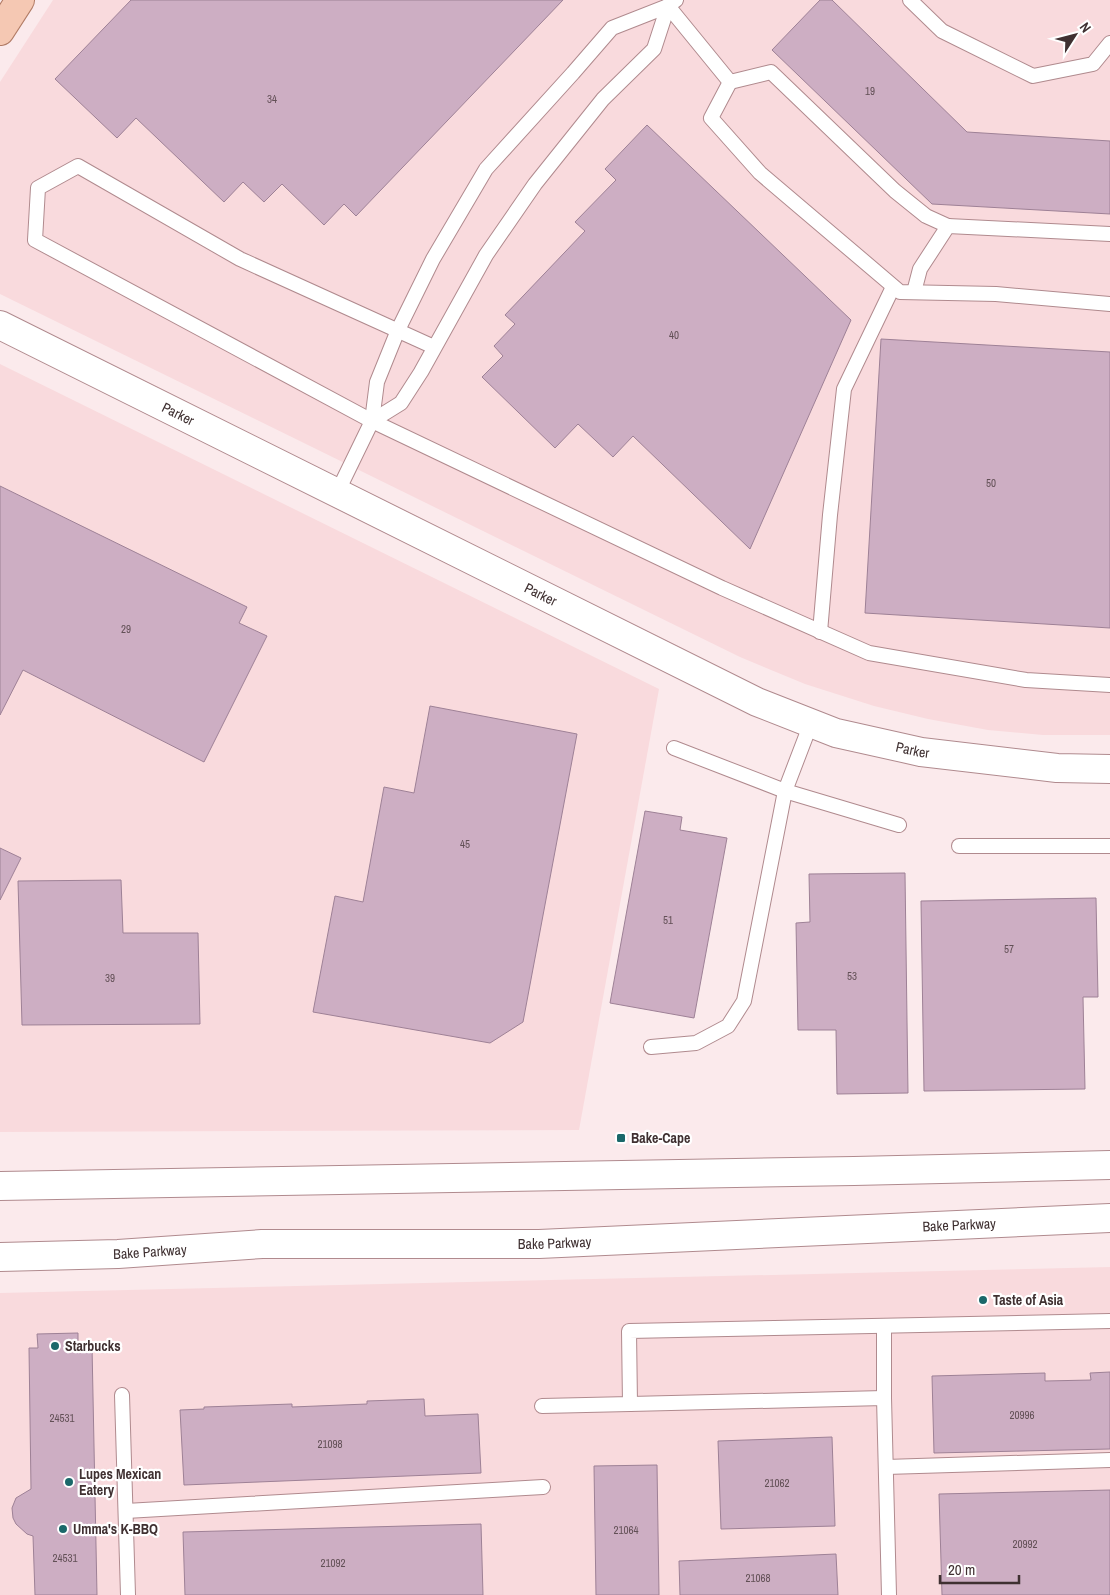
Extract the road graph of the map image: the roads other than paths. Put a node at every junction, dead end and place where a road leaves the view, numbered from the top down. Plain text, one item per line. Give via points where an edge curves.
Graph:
1 (20, 0) edge
2 (910, 0) edge
3 (672, 3) edge
4 (0, 31) edge
5 (1110, 43) edge
6 (730, 82) junction
7 (948, 226) junction
8 (1110, 234) edge
9 (893, 287) junction
10 (914, 292) junction
11 (1110, 304) edge
12 (0, 325) edge
13 (398, 330) junction
14 (434, 348) junction
15 (372, 421) junction
16 (337, 493) junction
17 (820, 632) junction
18 (1110, 685) edge
19 (811, 723) junction
20 (674, 748) dead end
21 (1110, 768) edge
22 (785, 791) junction
23 (899, 825) dead end
24 (958, 846) dead end
25 (1110, 846) edge
26 (651, 1047) dead end
27 (1110, 1164) edge
28 (0, 1186) edge
29 (1110, 1218) edge
30 (0, 1257) edge
31 (1110, 1321) edge
32 (884, 1326) junction
33 (122, 1395) dead end
34 (884, 1398) junction
35 (630, 1404) junction
36 (542, 1406) dead end
37 (1110, 1460) edge
38 (886, 1467) junction
39 (544, 1486) dead end
40 (126, 1511) junction
41 (128, 1595) edge
42 (889, 1595) edge

1 - 4 main road
2 - 5 lane via 942,31 1033,76 1093,64
3 - 6 lane
3 - 13 lane via 612,28 486,169 433,259
3 - 14 lane via 654,49 604,99 535,184 486,255
6 - 7 lane via 771,72 895,190 926,216
6 - 9 lane via 711,118 760,173
7 - 8 lane
7 - 10 lane via 920,269
9 - 10 lane via 900,292
9 - 17 lane via 844,389
10 - 11 lane via 996,294
12 - 16 main road, Parker
13 - 14 lane
13 - 15 lane via 377,382
13 - 15 lane via 240,259 78,166 38,188 35,240
14 - 15 lane via 401,403
15 - 16 lane
15 - 17 lane
16 - 19 main road, Parker via 757,702
17 - 18 lane via 869,654 1026,680
19 - 21 main road, Parker via 836,733 922,752 1057,768
19 - 22 lane
20 - 22 lane
22 - 23 lane
22 - 26 lane via 744,1001 728,1026 696,1043
24 - 25 lane
27 - 28 main road
29 - 30 main road, Bake Parkway via 539,1244 262,1244 118,1254
31 - 32 lane
32 - 34 lane
32 - 35 lane via 629,1331
33 - 40 lane
34 - 35 lane
34 - 38 lane
35 - 36 lane
37 - 38 lane
38 - 42 lane
39 - 40 lane
40 - 41 lane

